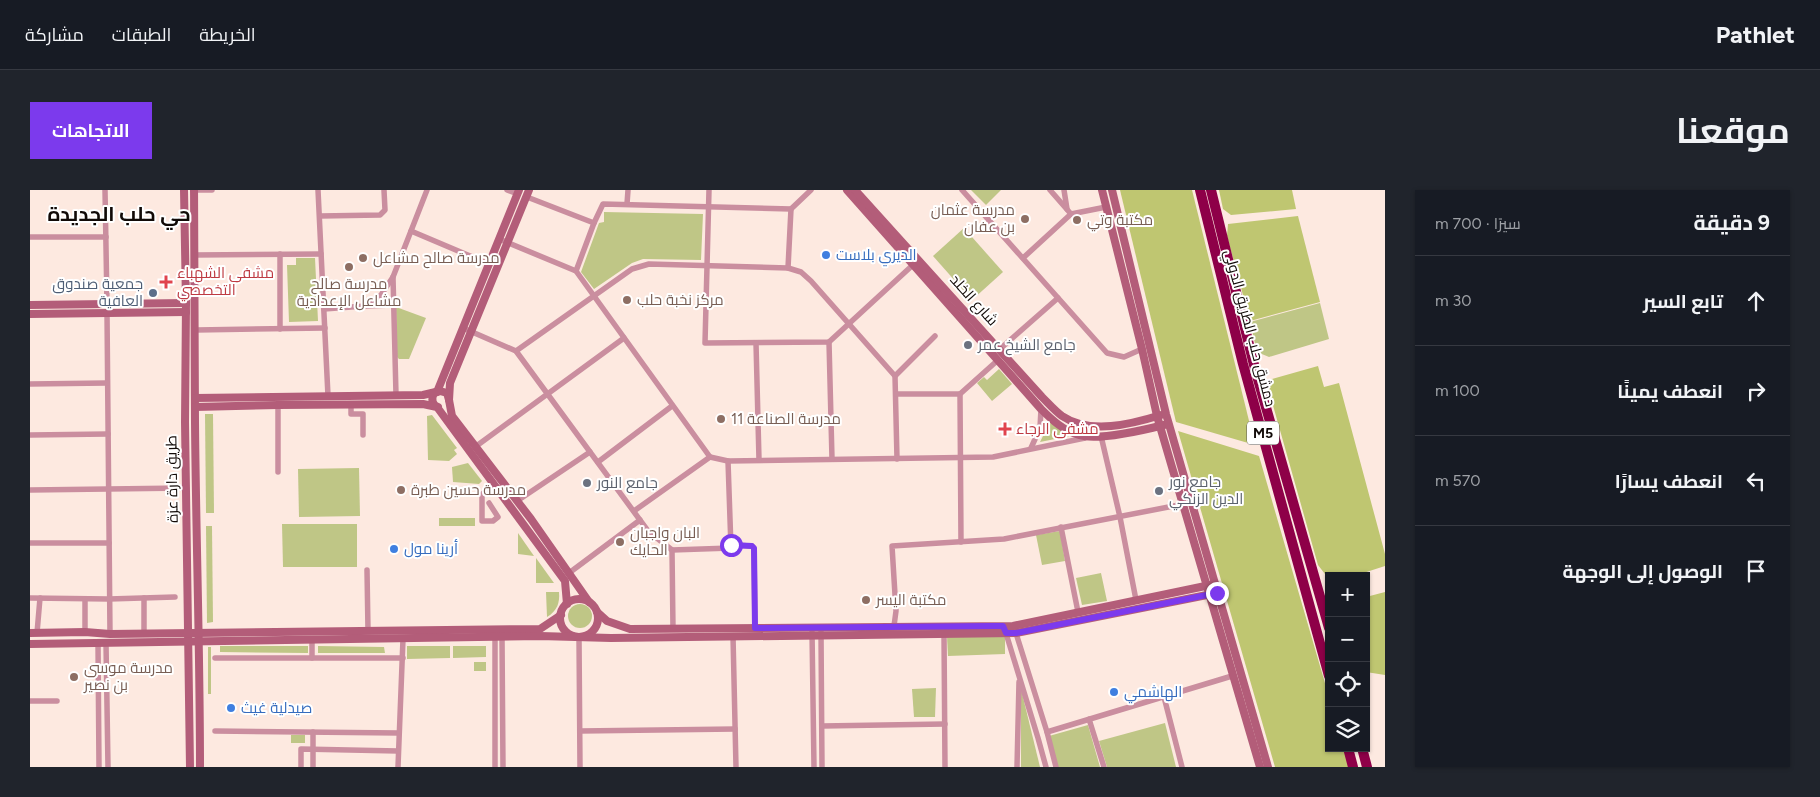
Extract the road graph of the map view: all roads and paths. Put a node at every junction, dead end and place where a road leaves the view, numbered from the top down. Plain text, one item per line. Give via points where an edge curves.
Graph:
1 (105, 190) edge
2 (184, 190) edge
3 (194, 190) edge
4 (212, 190) edge
5 (318, 190) edge
6 (384, 190) edge
7 (427, 190) edge
8 (507, 190) edge
9 (628, 190) edge
10 (710, 190) edge
11 (811, 190) edge
12 (847, 190) edge
13 (855, 190) edge
14 (962, 190) edge
15 (1050, 190) edge
16 (1064, 190) edge
17 (1102, 190) edge
18 (1112, 190) edge
19 (1200, 190) edge
20 (1211, 190) edge
21 (518, 192) edge
22 (528, 193) edge
23 (627, 204) junction
24 (709, 206) junction
25 (1106, 207) junction
26 (791, 209) junction
27 (1069, 211) junction
28 (320, 216) junction
29 (594, 223) junction
30 (411, 231) junction
31 (30, 237) edge
32 (106, 237) junction
33 (499, 239) junction
34 (508, 243) junction
35 (280, 254) junction
36 (321, 254) junction
37 (194, 255) junction
38 (1023, 258) junction
39 (916, 262) junction
40 (489, 264) junction
41 (707, 265) junction
42 (788, 268) junction
43 (576, 271) junction
44 (392, 276) junction
45 (594, 297) junction
46 (1058, 298) junction
47 (186, 303) junction
48 (107, 304) junction
49 (30, 305) edge
50 (394, 305) junction
51 (365, 306) junction
52 (324, 309) junction
53 (186, 312) junction
54 (107, 313) junction
55 (30, 314) edge
56 (850, 323) junction
57 (325, 328) junction
58 (463, 328) junction
59 (280, 329) junction
60 (196, 330) junction
61 (472, 332) junction
62 (935, 336) dead end
63 (624, 338) junction
64 (756, 342) junction
65 (829, 342) junction
66 (1000, 349) junction
67 (1142, 349) junction
68 (516, 351) junction
69 (998, 360) junction
70 (896, 376) junction
71 (107, 383) junction
72 (30, 384) edge
73 (435, 392) junction
74 (548, 394) junction
75 (896, 394) junction
76 (960, 394) junction
77 (396, 395) junction
78 (328, 396) junction
79 (1042, 397) junction
80 (195, 398) junction
81 (449, 400) junction
82 (351, 404) junction
83 (278, 405) junction
84 (672, 406) junction
85 (1038, 406) junction
86 (195, 407) junction
87 (436, 407) junction
88 (1166, 414) junction
89 (1157, 416) junction
90 (195, 421) junction
91 (185, 422) junction
92 (1169, 424) junction
93 (1160, 426) junction
94 (108, 434) junction
95 (30, 435) edge
96 (363, 435) dead end
97 (1101, 436) junction
98 (1089, 437) junction
99 (475, 447) junction
100 (1031, 448) junction
101 (590, 452) junction
102 (710, 457) junction
103 (897, 458) junction
104 (961, 458) junction
105 (832, 459) junction
106 (759, 460) junction
107 (728, 461) junction
108 (598, 462) junction
109 (278, 472) dead end
110 (494, 484) junction
111 (186, 488) junction
112 (108, 489) junction
113 (30, 490) edge
114 (508, 497) junction
115 (517, 502) junction
116 (489, 503) dead end
117 (1184, 504) junction
118 (634, 511) junction
119 (1120, 517) junction
120 (640, 520) junction
121 (1061, 527) junction
122 (961, 542) junction
123 (30, 543) edge
124 (109, 543) junction
125 (731, 545) junction
126 (672, 550) junction
127 (367, 570) dead end
128 (569, 573) junction
129 (1215, 584) junction
130 (1206, 586) junction
131 (1217, 593) junction
132 (1209, 595) junction
133 (175, 597) dead end
134 (30, 598) edge
135 (40, 598) junction
136 (144, 598) junction
137 (85, 599) junction
138 (109, 599) junction
139 (1136, 600) junction
140 (589, 602) junction
141 (567, 604) junction
142 (597, 612) junction
143 (1078, 612) junction
144 (561, 615) junction
145 (1326, 617) edge
146 (894, 626) junction
147 (673, 629) junction
148 (1005, 630) junction
149 (1014, 630) junction
150 (368, 631) junction
151 (760, 631) junction
152 (817, 631) junction
153 (85, 632) junction
154 (34, 633) edge
155 (110, 634) junction
156 (144, 634) junction
157 (944, 634) junction
158 (733, 636) junction
159 (499, 637) junction
160 (579, 637) junction
161 (189, 638) junction
162 (199, 638) junction
163 (403, 638) junction
164 (312, 640) junction
165 (102, 643) junction
166 (30, 644) edge
167 (215, 658) dead end
168 (312, 658) junction
169 (403, 658) junction
170 (1325, 662) edge
171 (1019, 676) junction
172 (1232, 676) junction
173 (1164, 696) junction
174 (30, 701) edge
175 (57, 701) dead end
176 (1089, 719) junction
177 (945, 724) junction
178 (822, 726) junction
179 (735, 729) junction
180 (215, 731) dead end
181 (580, 731) junction
182 (313, 732) junction
183 (1048, 732) junction
184 (399, 733) junction
185 (313, 750) junction
186 (398, 751) junction
187 (108, 752) junction
188 (1349, 752) edge
189 (1363, 752) edge
190 (99, 753) junction
191 (99, 767) edge
192 (108, 767) edge
193 (190, 767) edge
194 (200, 767) edge
195 (301, 767) edge
196 (312, 767) edge
197 (398, 767) edge
198 (495, 767) edge
199 (503, 767) edge
200 (580, 767) edge
201 (736, 767) edge
202 (814, 767) edge
203 (822, 767) edge
204 (945, 767) edge
205 (1017, 767) edge
206 (1046, 767) edge
207 (1056, 767) edge
208 (1104, 767) edge
209 (1182, 767) edge
210 (1260, 767) edge
211 (1268, 767) edge
212 (1353, 767) edge
213 (1367, 767) edge

1 - 32 street
2 - 47 street, طريق دارة عزة
3 - 4 street
3 - 37 street
5 - 28 street
6 - 28 street via 385,210 380,215
7 - 30 street
8 - 21 street
9 - 23 street
10 - 24 street
11 - 26 street
12 - 39 street
13 - 39 street, شارع الخلد
14 - 38 street
15 - 27 street
16 - 27 street
17 - 25 street
18 - 88 street
19 - 170 highway, دمشق حلب الطريق الدولي / M5 via 1243,364
20 - 145 highway, M5 via 1255,369
21 - 33 street
22 - 29 street
22 - 34 street
23 - 24 street
23 - 29 street via 603,204
24 - 26 street
24 - 41 street
25 - 27 street
25 - 67 street
26 - 42 street
27 - 38 street
28 - 36 street
29 - 43 street
30 - 40 street
30 - 44 street
31 - 32 street
32 - 48 street
33 - 34 street
33 - 40 street
34 - 43 street
34 - 61 street
35 - 36 street
35 - 37 street
35 - 59 street
36 - 52 street
37 - 60 street
38 - 46 street
39 - 56 street
39 - 66 street, شارع الخلد
39 - 69 street
40 - 58 street
41 - 42 street
41 - 45 street via 642,265
41 - 64 street via 705,343
42 - 56 street via 801,272
43 - 45 street
44 - 50 street
44 - 51 street via 381,295
45 - 63 street
45 - 68 street
46 - 66 street
46 - 67 street via 1107,353 1124,357
47 - 48 street
47 - 53 street, طريق دارة عزة
48 - 49 street
50 - 51 street
50 - 77 street
51 - 52 street
52 - 57 street
53 - 54 street
53 - 91 street, طريق دارة عزة
54 - 55 street
54 - 71 street
56 - 65 street
56 - 70 street
57 - 59 street
57 - 78 street
58 - 61 street
58 - 73 street
59 - 60 street
60 - 80 street
61 - 68 street
61 - 81 street via 450,383
62 - 70 street
63 - 74 street
63 - 84 street
64 - 65 street
64 - 106 street
65 - 105 street
66 - 79 street, شارع الخلد
67 - 89 street
68 - 74 street
69 - 76 street
69 - 85 street
70 - 75 street
71 - 72 street
71 - 94 street
73 - 77 street
73 - 81 street via 446,393
73 - 87 street via 432,401
74 - 99 street
74 - 101 street
75 - 76 street
75 - 103 street
76 - 104 street
77 - 78 street
78 - 80 street
79 - 85 street
79 - 89 street, شارع الخلد via 1062,416 1084,425 1112,426
80 - 86 street
81 - 87 street via 446,406
81 - 99 street via 452,416
82 - 83 street
82 - 87 street via 423,404
82 - 96 street via 351,414 363,414
83 - 86 street
83 - 109 street
84 - 102 street
84 - 108 street
85 - 98 street via 1070,432
85 - 100 street via 1040,428
86 - 90 street
87 - 110 street
88 - 89 street, شارع الخلد
88 - 92 street
89 - 93 street
90 - 91 street
90 - 162 street
91 - 111 street, طريق دارة عزة
92 - 93 street
92 - 129 street
93 - 97 street
93 - 117 street
94 - 95 street
94 - 112 street
97 - 98 street
97 - 119 street
98 - 100 street
99 - 114 street
100 - 104 street via 993,457
101 - 108 street
101 - 115 street
102 - 107 street
102 - 118 street
103 - 104 street
103 - 105 street
104 - 122 street
105 - 106 street
106 - 107 street
107 - 125 street
108 - 118 street
110 - 114 street
110 - 116 street via 482,494 482,521 493,521 498,516
111 - 112 street
111 - 161 street, طريق دارة عزة
112 - 113 street
112 - 124 street
114 - 115 street
114 - 141 street via 565,582
115 - 128 street
117 - 119 street
117 - 130 street
118 - 120 street
119 - 121 street
119 - 139 street
120 - 126 street via 648,531
120 - 128 street
121 - 122 street via 1004,539
121 - 143 street
122 - 146 street via 892,546
123 - 124 street
124 - 138 street
125 - 126 street via 731,548
125 - 151 street via 754,548
126 - 147 street
127 - 150 street
128 - 140 street
129 - 130 street
129 - 131 street
130 - 132 street
130 - 139 street
131 - 132 street
131 - 211 street
132 - 149 street
132 - 172 street
133 - 136 street
134 - 135 street
135 - 137 street
135 - 154 street
136 - 138 street
136 - 156 street
137 - 138 street
137 - 153 street
138 - 155 street
139 - 143 street
140 - 141 street via 578,600
140 - 142 street
141 - 144 street
142 - 147 street via 607,621 630,629
142 - 160 street via 594,629
143 - 149 street
144 - 150 street via 540,629
144 - 160 street via 563,628 572,636
146 - 148 street
146 - 152 street
147 - 151 street
148 - 149 street
148 - 157 street
148 - 171 street
149 - 183 street
150 - 162 street
151 - 152 street
151 - 158 street
152 - 157 street
152 - 178 street
152 - 202 street
153 - 154 street
153 - 155 street
155 - 156 street
156 - 161 street
157 - 177 street
158 - 160 street
158 - 179 street
159 - 160 street
159 - 163 street
159 - 198 street
159 - 199 street
160 - 181 street
161 - 162 street
161 - 165 street
161 - 193 street, طريق دارة عزة
162 - 164 street
162 - 194 street
163 - 164 street
163 - 169 street
164 - 168 street
165 - 166 street
165 - 187 street
165 - 190 street
167 - 168 street
168 - 169 street
169 - 184 street
171 - 205 street
171 - 206 street
172 - 173 street
172 - 210 street
173 - 176 street
173 - 209 street
174 - 175 street
176 - 183 street
176 - 208 street
177 - 178 street
177 - 204 street
178 - 203 street
179 - 181 street
179 - 201 street
180 - 182 street
181 - 200 street
182 - 184 street
182 - 185 street
183 - 207 street
184 - 186 street
185 - 186 street
185 - 195 street via 301,749
185 - 196 street
186 - 197 street
187 - 190 street
187 - 192 street
188 - 212 highway
189 - 213 highway
190 - 191 street

